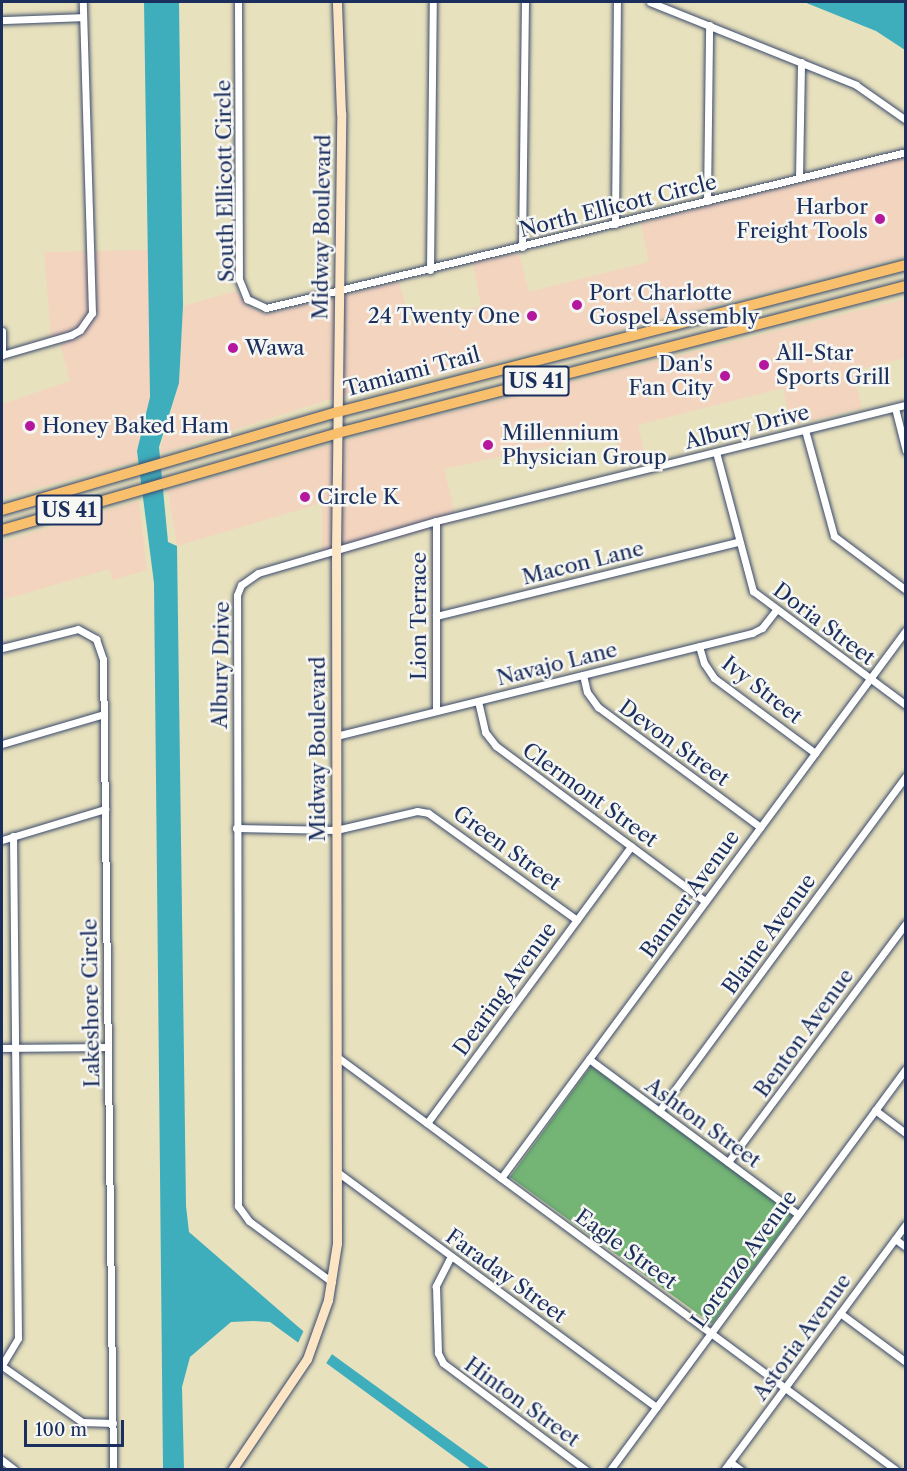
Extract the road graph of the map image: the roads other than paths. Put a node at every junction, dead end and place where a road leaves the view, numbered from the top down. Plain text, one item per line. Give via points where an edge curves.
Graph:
1 (83, 2) edge
2 (238, 2) edge
3 (337, 2) edge
4 (433, 2) edge
5 (525, 2) edge
6 (617, 2) edge
7 (650, 2) edge
8 (83, 17) junction
9 (2, 20) edge
10 (709, 25) junction
11 (801, 62) junction
12 (906, 120) edge
13 (906, 152) edge
14 (800, 178) junction
15 (707, 201) junction
16 (615, 224) junction
17 (522, 247) junction
18 (906, 265) edge
19 (430, 270) junction
20 (906, 286) edge
21 (339, 292) junction
22 (2, 331) edge
23 (2, 355) edge
24 (906, 405) edge
25 (895, 408) junction
26 (338, 412) junction
27 (806, 430) junction
28 (338, 433) junction
29 (906, 450) edge
30 (716, 452) junction
31 (2, 510) edge
32 (436, 522) junction
33 (2, 530) edge
34 (738, 542) junction
35 (336, 550) junction
36 (906, 590) edge
37 (777, 610) junction
38 (436, 616) junction
39 (906, 630) edge
40 (699, 646) junction
41 (2, 648) edge
42 (583, 675) junction
43 (870, 678) junction
44 (478, 701) junction
45 (906, 705) edge
46 (436, 711) junction
47 (104, 714) junction
48 (336, 736) junction
49 (2, 744) edge
50 (815, 753) junction
51 (906, 776) edge
52 (105, 809) junction
53 (760, 827) junction
54 (236, 828) junction
55 (336, 830) junction
56 (14, 836) junction
57 (2, 840) edge
58 (631, 846) junction
59 (705, 901) junction
60 (576, 920) junction
61 (906, 923) edge
62 (108, 1047) junction
63 (2, 1048) edge
64 (16, 1048) junction
65 (336, 1056) junction
66 (589, 1059) junction
67 (906, 1069) edge
68 (875, 1110) junction
69 (658, 1111) junction
70 (427, 1123) junction
71 (906, 1133) edge
72 (728, 1162) junction
73 (336, 1171) junction
74 (501, 1178) junction
75 (798, 1214) junction
76 (906, 1224) edge
77 (895, 1239) junction
78 (906, 1247) edge
79 (451, 1256) junction
80 (332, 1282) junction
81 (840, 1313) junction
82 (711, 1333) junction
83 (906, 1362) edge
84 (2, 1365) edge
85 (785, 1388) junction
86 (656, 1407) junction
87 (113, 1423) junction
88 (2, 1460) edge
89 (730, 1462) junction
90 (15, 1470) edge
91 (113, 1470) edge
92 (232, 1470) edge
93 (586, 1470) edge
94 (610, 1470) edge
95 (724, 1470) edge
96 (741, 1470) edge
97 (896, 1470) edge

1 - 8 street
2 - 21 street, South Ellicott Circle via 242,290 256,305 266,308
3 - 21 street, Midway Boulevard via 341,113
4 - 19 street
5 - 17 street
6 - 16 street
7 - 10 street
8 - 9 street
8 - 23 street via 93,304 88,322 71,335
10 - 11 street
10 - 15 street
11 - 12 street via 856,85
11 - 14 street
13 - 14 street, North Ellicott Circle
14 - 15 street, North Ellicott Circle
15 - 16 street, North Ellicott Circle
16 - 17 street, North Ellicott Circle
17 - 19 street, North Ellicott Circle
18 - 26 main road, Tamiami Trail / US 41
19 - 21 street, North Ellicott Circle
20 - 28 main road, Tamiami Trail / US 41
21 - 26 street, Midway Boulevard
22 - 23 street
24 - 25 street, Albury Drive
25 - 27 street, Albury Drive
25 - 29 street
26 - 28 street, Midway Boulevard
26 - 31 main road, Tamiami Trail / US 41
27 - 30 street, Albury Drive
27 - 36 street via 834,536
28 - 33 main road, Tamiami Trail / US 41
28 - 35 street, Midway Boulevard
30 - 32 street, Albury Drive
30 - 34 street, Doria Street
32 - 35 street, Albury Drive
32 - 38 street, Lion Terrace
34 - 37 street, Doria Street via 753,591
34 - 38 street, Macon Lane
35 - 48 street, Midway Boulevard
35 - 54 street, Albury Drive via 258,573 241,585 237,595
37 - 40 street, Navajo Lane via 752,633
37 - 43 street, Doria Street
38 - 46 street, Lion Terrace
39 - 43 street, Banner Avenue
40 - 42 street, Navajo Lane
40 - 50 street, Ivy Street via 714,678
41 - 47 street, Lakeshore Circle via 67,629 88,632 101,648
42 - 44 street, Navajo Lane
42 - 53 street, Devon Street via 587,692 598,707
43 - 45 street, Doria Street
43 - 50 street, Banner Avenue
44 - 46 street, Navajo Lane
44 - 58 street, Clermont Street via 490,741
46 - 48 street, Navajo Lane
47 - 49 street
47 - 52 street, Lakeshore Circle
48 - 55 street, Midway Boulevard
50 - 53 street, Banner Avenue
51 - 69 street, Blaine Avenue
52 - 56 street
52 - 62 street, Lakeshore Circle
53 - 59 street, Banner Avenue
54 - 55 street, Green Street
54 - 80 street, Albury Drive via 238,1206 249,1221
55 - 60 street, Green Street via 428,813
55 - 65 street, Midway Boulevard
56 - 57 street
56 - 64 street
58 - 59 street, Clermont Street
58 - 60 street, Dearing Avenue
59 - 66 street, Banner Avenue
60 - 70 street, Dearing Avenue
61 - 72 street, Benton Avenue
62 - 64 street
62 - 87 street, Lakeshore Circle
63 - 64 street
64 - 84 street via 18,1338
65 - 70 street, Eagle Street
65 - 73 street, Midway Boulevard
66 - 69 street, Ashton Street
66 - 74 street, Banner Avenue
67 - 68 street, Lorenzo Avenue
68 - 71 street
68 - 75 street, Lorenzo Avenue
69 - 72 street, Ashton Street
70 - 74 street, Eagle Street
72 - 75 street, Ashton Street
73 - 79 street, Faraday Street
73 - 80 street, Midway Boulevard via 337,1243
74 - 82 street, Eagle Street
75 - 82 street, Lorenzo Avenue
76 - 77 street, Astoria Avenue
77 - 78 street
77 - 81 street, Astoria Avenue
79 - 86 street, Faraday Street
79 - 93 street, Hinton Street via 436,1286 438,1353 443,1363
80 - 92 street, Midway Boulevard via 307,1359
81 - 83 street
81 - 85 street, Astoria Avenue
82 - 85 street, Eagle Street
82 - 86 street, Lorenzo Avenue
84 - 87 street via 82,1422
85 - 89 street, Astoria Avenue
85 - 97 street, Eagle Street
86 - 94 street, Lorenzo Avenue
87 - 91 street, Lakeshore Circle
88 - 90 street
89 - 95 street, Astoria Avenue
89 - 96 street

